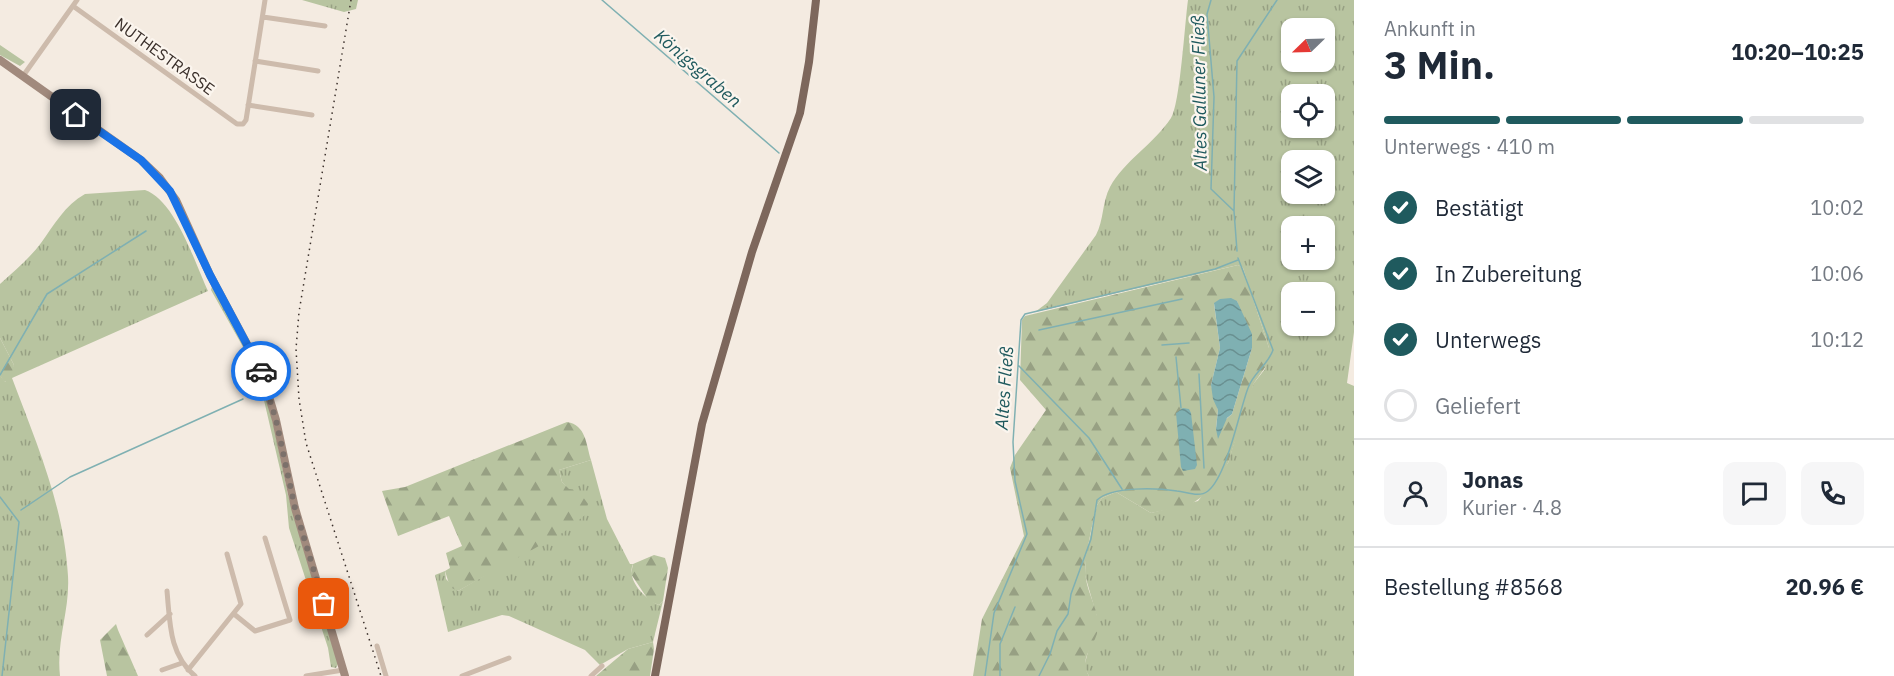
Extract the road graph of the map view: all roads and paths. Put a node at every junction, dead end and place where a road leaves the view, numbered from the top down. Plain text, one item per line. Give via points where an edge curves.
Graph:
1 (77, 0) edge
2 (265, 0) edge
3 (816, 0) edge
4 (73, 6) junction
5 (263, 17) junction
6 (325, 26) dead end
7 (0, 60) edge
8 (255, 61) junction
9 (318, 71) dead end
10 (23, 76) junction
11 (248, 105) junction
12 (312, 115) dead end
13 (265, 538) dead end
14 (227, 554) dead end
15 (167, 591) dead end
16 (170, 614) junction
17 (234, 614) junction
18 (147, 635) dead end
19 (377, 646) dead end
20 (509, 658) dead end
21 (182, 663) junction
22 (602, 666) dead end
23 (162, 670) dead end
24 (188, 670) junction
25 (344, 673) edge
26 (195, 676) edge
27 (306, 676) edge
28 (386, 676) edge
29 (462, 676) edge
30 (591, 676) edge
31 (655, 676) edge

1 - 4 street
2 - 5 street
3 - 31 main road via 800,113 761,225 695,453
4 - 10 street
4 - 11 street, NUTHESTRASSE via 237,124 246,120
5 - 6 street
5 - 8 street
7 - 10 main road
8 - 9 street
8 - 11 street
10 - 25 main road via 141,160 160,178 180,209 265,382 295,508
11 - 12 street
13 - 17 street via 290,620 255,631
14 - 17 street via 241,599
15 - 16 street
16 - 18 street
16 - 21 street via 173,642
17 - 24 street
19 - 28 street
20 - 29 street
21 - 23 street
21 - 24 street
22 - 30 street
24 - 26 street
25 - 27 street

